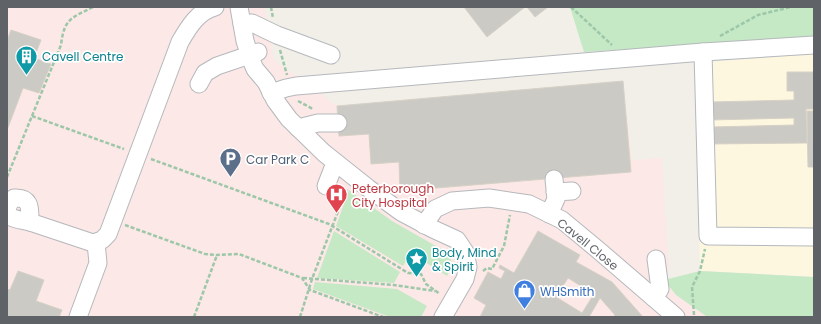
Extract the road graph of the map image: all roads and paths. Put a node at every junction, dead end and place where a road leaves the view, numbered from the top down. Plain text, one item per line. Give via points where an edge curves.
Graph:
1 (93, 7) edge
2 (239, 7) edge
3 (571, 7) edge
4 (791, 7) edge
5 (206, 9) edge
6 (248, 18) edge
7 (718, 37) dead end
8 (814, 45) edge
9 (614, 47) dead end
10 (280, 48) dead end
11 (703, 52) junction
12 (254, 54) junction
13 (331, 55) dead end
14 (287, 78) dead end
15 (199, 84) dead end
16 (268, 87) junction
17 (294, 96) dead end
18 (314, 110) dead end
19 (32, 116) junction
20 (338, 123) dead end
21 (298, 128) junction
22 (127, 150) dead end
23 (147, 158) dead end
24 (335, 163) junction
25 (7, 177) edge
26 (350, 182) dead end
27 (326, 186) dead end
28 (560, 187) dead end
29 (549, 214) junction
30 (510, 215) dead end
31 (30, 222) dead end
32 (122, 224) dead end
33 (424, 225) junction
34 (333, 227) junction
35 (708, 236) junction
36 (814, 237) edge
37 (96, 243) junction
38 (217, 255) junction
39 (656, 259) dead end
40 (482, 271) dead end
41 (302, 278) junction
42 (312, 279) junction
43 (310, 290) junction
44 (436, 291) junction
45 (455, 296) junction
46 (654, 298) junction
47 (694, 315) dead end
48 (78, 317) edge
49 (194, 317) edge
50 (300, 317) edge
51 (383, 317) edge
52 (443, 317) edge
53 (676, 317) edge

1 - 19 path via 68,21
2 - 6 street
3 - 9 path
4 - 7 path via 758,15
5 - 37 street via 188,27 180,42 121,183 108,234
6 - 12 street
6 - 13 street via 277,35
8 - 11 street
10 - 14 path
11 - 16 street via 286,88
11 - 35 street
12 - 15 street via 217,66 202,77
12 - 16 street via 255,69
16 - 21 street
17 - 18 path via 299,102
19 - 22 path
19 - 25 path
20 - 21 street via 318,123
21 - 24 street
23 - 34 path
24 - 27 street
24 - 33 street via 396,208
26 - 34 path
28 - 29 street
29 - 33 street, Cavell Close via 529,204 489,198 452,201 435,209
29 - 46 street, Cavell Close via 562,220
30 - 40 path via 504,246 492,269
31 - 37 street
32 - 38 path via 205,254
33 - 45 street via 457,240 465,252 468,267 465,279
34 - 42 path
34 - 44 path via 408,273 421,274 426,284
35 - 36 street
35 - 47 path via 700,271 692,287
37 - 48 street via 98,263
38 - 41 path via 240,254
38 - 49 path
39 - 46 street via 660,289
41 - 42 path
41 - 43 path
42 - 43 path
42 - 44 path
43 - 50 path
43 - 51 path
44 - 45 path
45 - 52 street
46 - 53 street, Cavell Close

